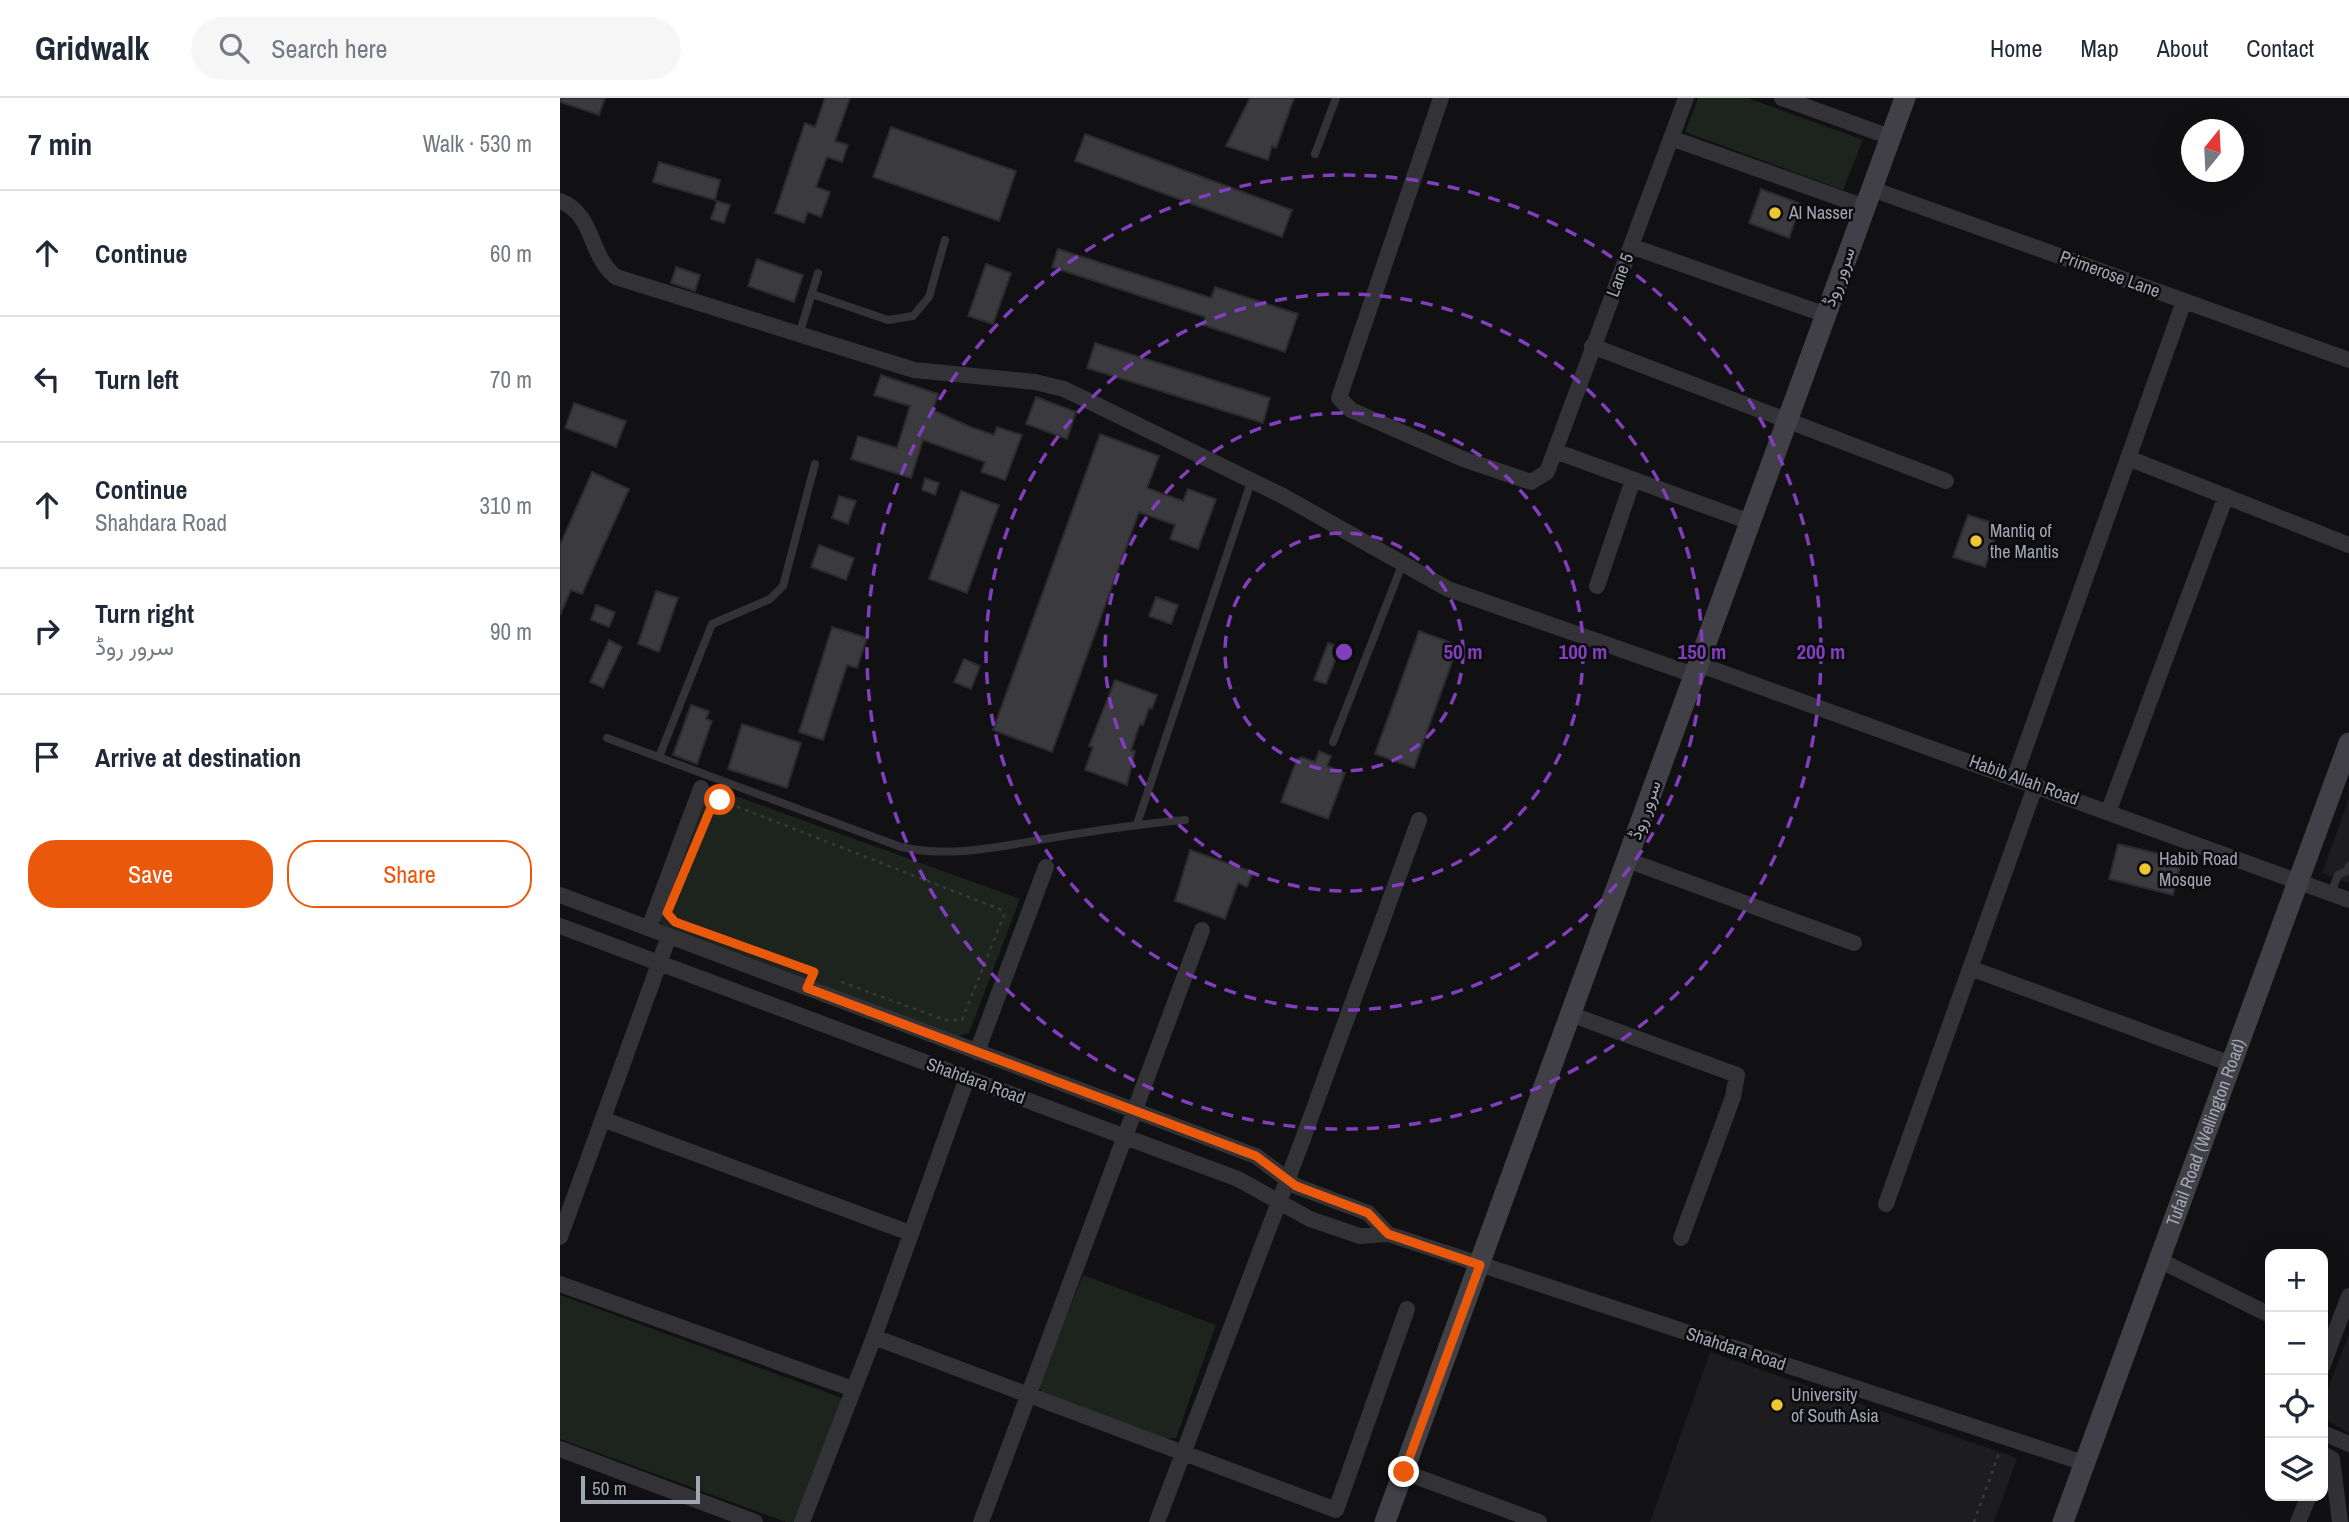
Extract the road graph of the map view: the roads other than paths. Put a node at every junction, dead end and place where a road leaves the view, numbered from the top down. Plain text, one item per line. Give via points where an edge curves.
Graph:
1 (1336, 98) edge
2 (1441, 98) edge
3 (1686, 98) edge
4 (1782, 98) edge
5 (1905, 98) edge
6 (1890, 137) junction
7 (1671, 138) junction
8 (1315, 154) dead end
9 (1868, 198) junction
10 (560, 201) edge
11 (945, 240) dead end
12 (1631, 246) junction
13 (818, 273) dead end
14 (812, 294) junction
15 (2185, 301) junction
16 (1826, 315) junction
17 (799, 335) junction
18 (1592, 346) junction
19 (2349, 360) edge
20 (1788, 418) junction
21 (1555, 451) junction
22 (2128, 458) junction
23 (814, 464) dead end
24 (1633, 480) junction
25 (1946, 481) dead end
26 (1251, 482) junction
27 (2226, 496) junction
28 (1750, 522) junction
29 (2349, 545) edge
30 (1402, 565) junction
31 (1597, 586) dead end
32 (1696, 669) junction
33 (607, 738) dead end
34 (1333, 742) dead end
35 (2349, 743) edge
36 (659, 757) junction
37 (2015, 776) junction
38 (2036, 784) junction
39 (701, 788) dead end
40 (2109, 810) junction
41 (1185, 820) dead end
42 (1419, 820) dead end
43 (1137, 824) junction
44 (1627, 860) junction
45 (2349, 866) edge
46 (1046, 867) dead end
47 (2297, 881) junction
48 (2331, 893) junction
49 (560, 895) edge
50 (2349, 900) edge
51 (560, 926) edge
52 (649, 928) junction
53 (1202, 930) dead end
54 (669, 936) junction
55 (1854, 943) dead end
56 (659, 963) junction
57 (1970, 968) junction
58 (1570, 1014) junction
59 (977, 1052) junction
60 (2231, 1064) junction
61 (967, 1078) junction
62 (1134, 1111) junction
63 (605, 1120) junction
64 (1125, 1136) junction
65 (1287, 1180) junction
66 (1279, 1203) junction
67 (1886, 1204) dead end
68 (910, 1233) junction
69 (1388, 1234) junction
70 (560, 1237) edge
71 (1681, 1238) dead end
72 (2159, 1260) junction
73 (1480, 1265) junction
74 (560, 1284) edge
75 (2349, 1296) edge
76 (1407, 1309) dead end
77 (2265, 1313) edge
78 (874, 1337) junction
79 (2328, 1339) edge
80 (853, 1389) junction
81 (1028, 1394) junction
82 (2328, 1436) edge
83 (2349, 1444) edge
84 (560, 1449) edge
85 (1182, 1454) junction
86 (2328, 1458) edge
87 (2084, 1463) junction
88 (1404, 1472) junction
89 (2307, 1501) edge
90 (1334, 1516) edge
91 (755, 1522) edge
92 (802, 1522) edge
93 (981, 1522) edge
94 (1157, 1522) edge
95 (1385, 1522) edge
96 (1539, 1522) edge
97 (2063, 1522) edge
98 (2298, 1522) edge
99 (2340, 1522) edge

1 - 8 lane
2 - 21 street, Lane 5 via 1339,398 1351,410 1521,480 1541,479
3 - 7 street, Lane 5
4 - 6 street
5 - 6 street, سرور روڈ
6 - 9 street, سرور روڈ
7 - 9 street, Primerose Lane
7 - 12 street, Lane 5
9 - 15 street, Primerose Lane
9 - 16 street, سرور روڈ
10 - 17 street, Habib Allah Road via 586,222 600,262 615,277
11 - 14 lane via 929,297 913,316 888,320
12 - 16 street
12 - 18 street, Lane 5
13 - 14 lane
14 - 17 lane
15 - 19 street, Primerose Lane
15 - 22 street
16 - 20 street, سرور روڈ
17 - 26 street, Habib Allah Road via 914,370 1051,384
18 - 20 street
18 - 21 street, Lane 5
20 - 25 street
20 - 28 street, سرور روڈ
21 - 24 street
22 - 27 street
22 - 37 street
23 - 36 lane via 783,586 770,599 712,624
24 - 28 street
24 - 31 street
26 - 30 street, Habib Allah Road via 1328,520
26 - 43 lane
27 - 29 street
27 - 40 street
28 - 32 street, سرور روڈ
30 - 32 street, Habib Allah Road via 1448,589
30 - 34 lane
32 - 37 street, Habib Allah Road
32 - 44 street, سرور روڈ
33 - 36 lane
35 - 47 street, Tufail Road (Wellington Road)
36 - 43 lane via 920,851 966,852
37 - 38 street, Habib Allah Road
38 - 40 street, Habib Allah Road
38 - 57 street
39 - 52 street
40 - 47 street, Habib Allah Road
41 - 43 lane
42 - 65 street
44 - 55 street
44 - 58 street, سرور روڈ
45 - 48 lane via 2338,875
46 - 59 street
47 - 48 street, Habib Allah Road
47 - 60 street, Tufail Road (Wellington Road)
48 - 50 street, Habib Allah Road
49 - 52 street, Shahdara Road
51 - 56 street, Shahdara Road
52 - 54 street, Shahdara Road
53 - 62 street
54 - 56 street
54 - 59 street, Shahdara Road
56 - 61 street, Shahdara Road
56 - 63 street
57 - 60 street
57 - 67 street
58 - 71 street via 1737,1075
58 - 73 street, سرور روڈ
59 - 62 street, Shahdara Road
60 - 72 street, Tufail Road (Wellington Road)
61 - 64 street, Shahdara Road
61 - 68 street
62 - 64 street
62 - 65 street, Shahdara Road via 1256,1156
63 - 68 street
63 - 70 street
64 - 66 street, Shahdara Road via 1251,1184
64 - 81 street
65 - 66 street
65 - 69 street, Shahdara Road via 1368,1213
66 - 69 street, Shahdara Road via 1360,1236
66 - 85 street
68 - 78 street
69 - 73 street, Shahdara Road
72 - 77 street
72 - 87 street, Tufail Road (Wellington Road)
73 - 87 street, Shahdara Road
73 - 88 street, سرور روڈ
74 - 80 street
75 - 79 street
76 - 90 street
78 - 80 street
78 - 81 street
80 - 92 street
81 - 85 street
81 - 93 street
82 - 83 street
84 - 91 street
85 - 90 street
85 - 94 street
86 - 99 street via 2332,1459
87 - 97 street, Tufail Road (Wellington Road)
88 - 95 street, سرور روڈ
88 - 96 street
89 - 98 street

